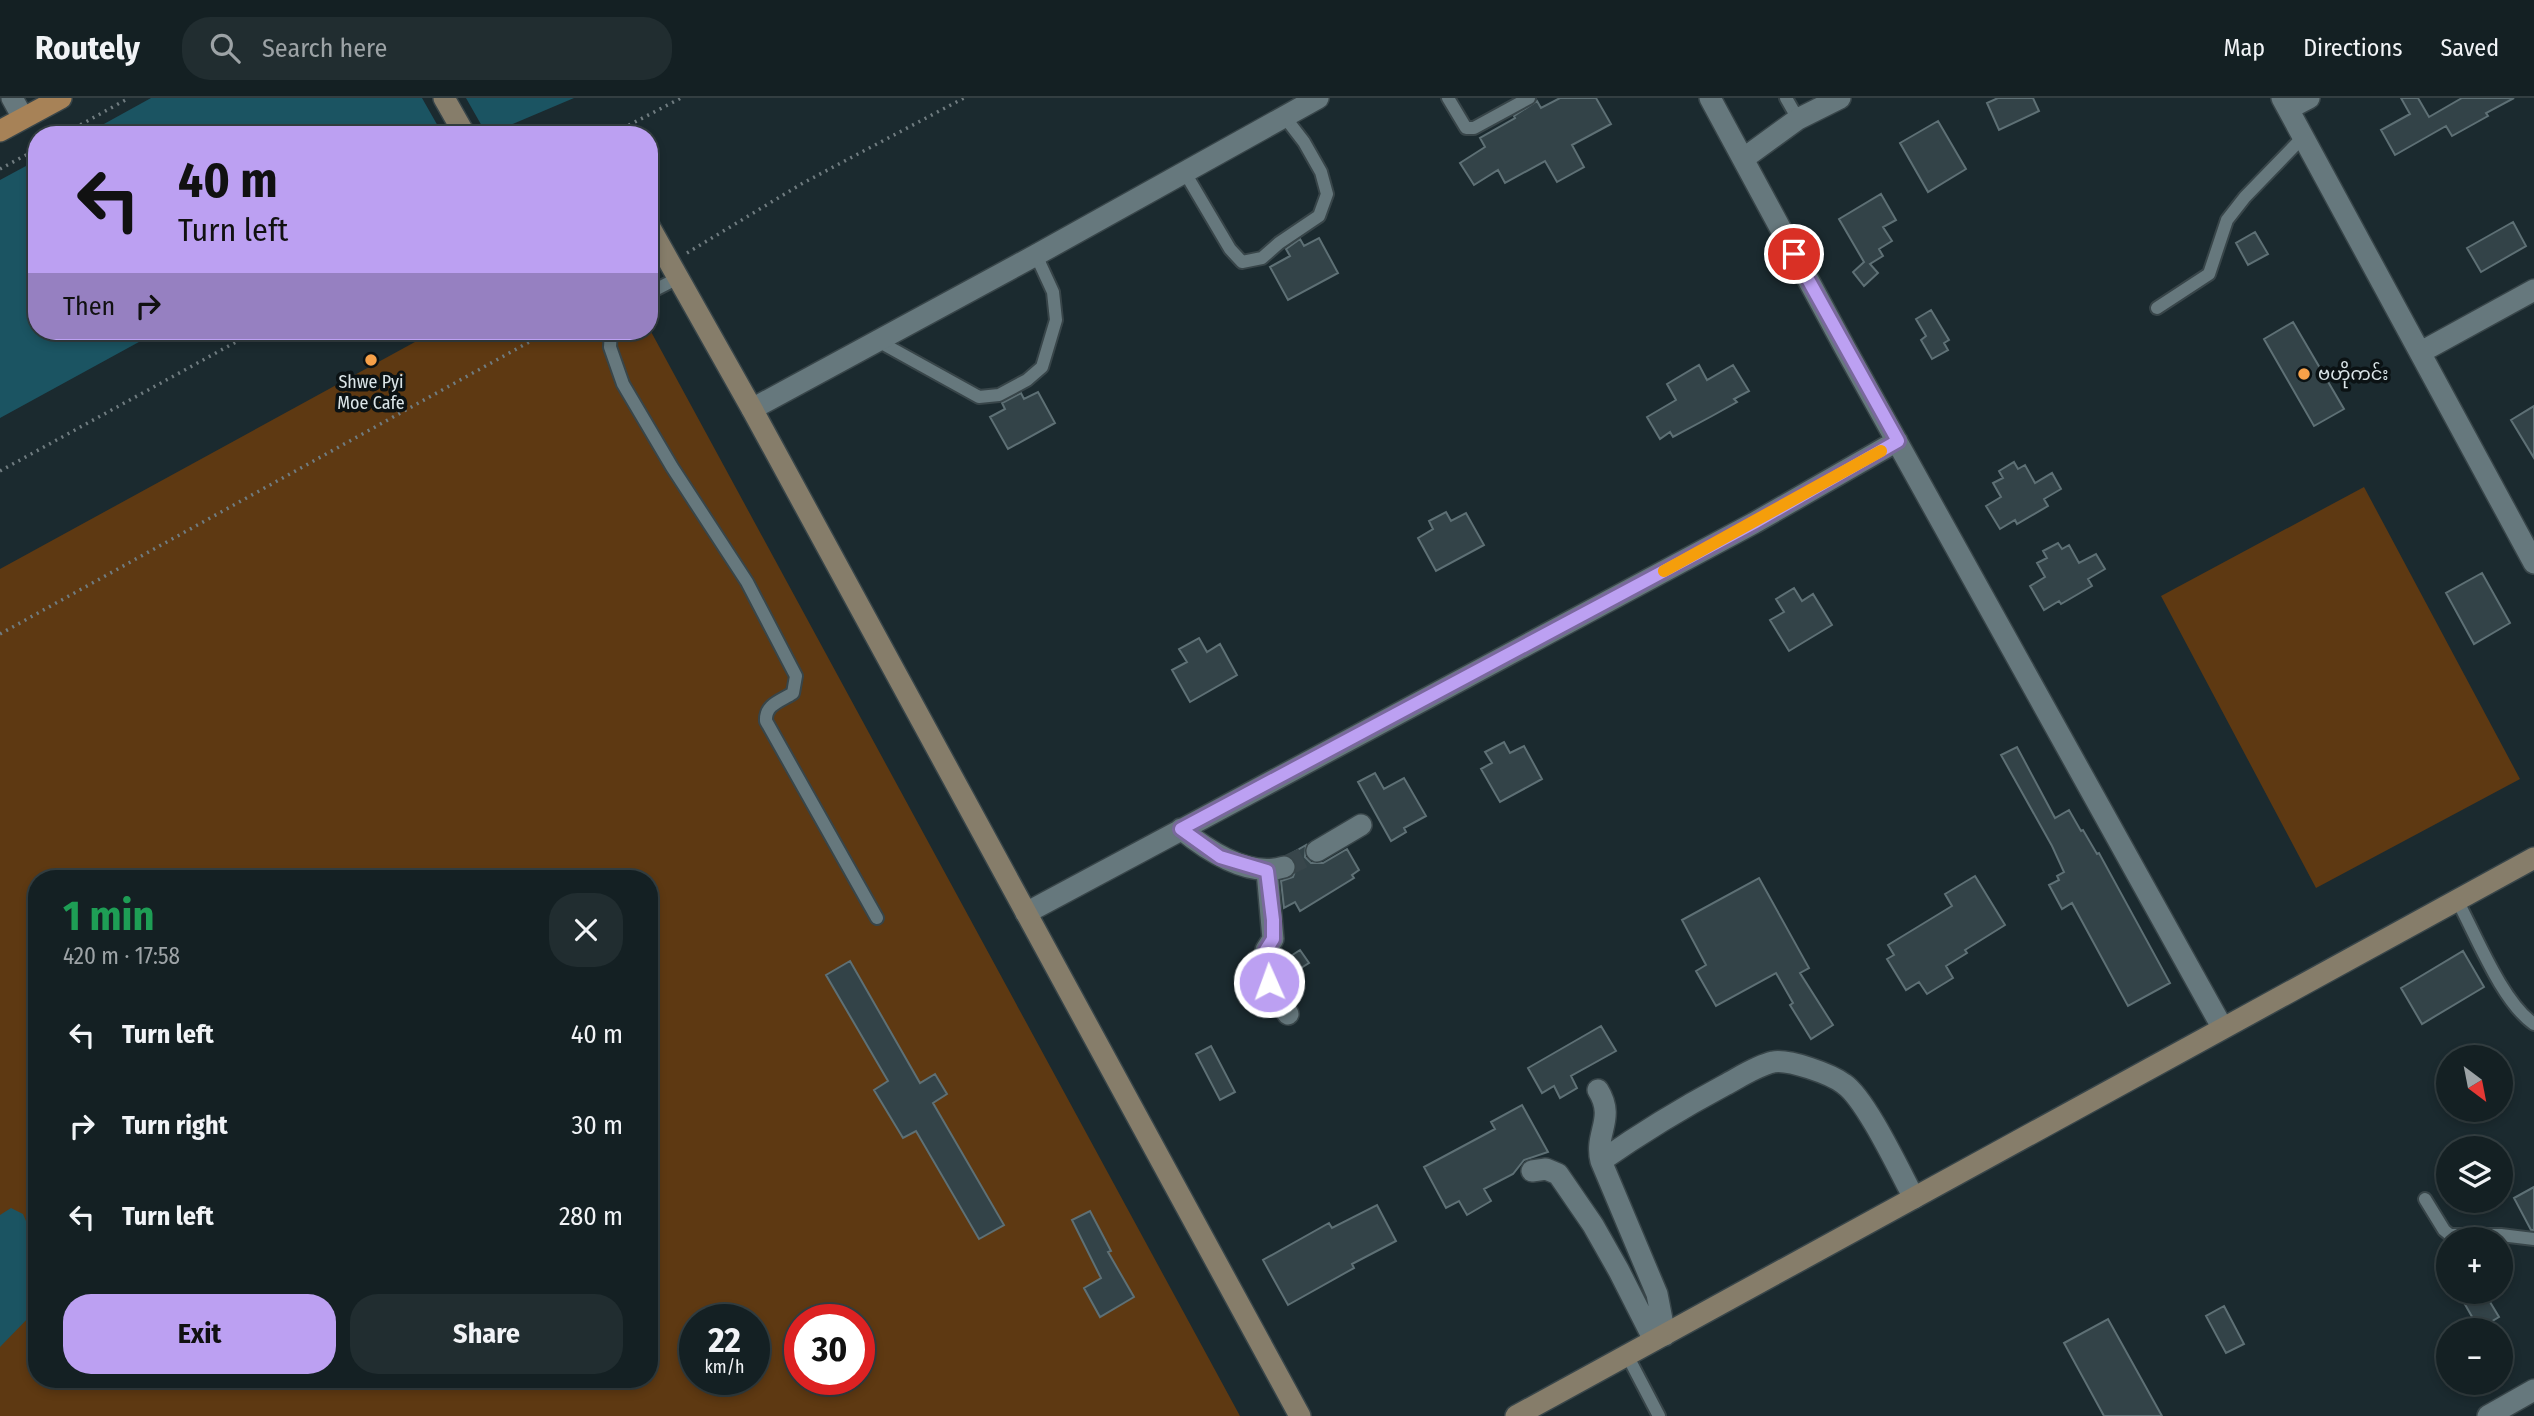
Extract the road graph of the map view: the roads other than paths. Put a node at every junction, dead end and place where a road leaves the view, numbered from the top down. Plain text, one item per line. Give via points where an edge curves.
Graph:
1 (12, 98) edge
2 (61, 98) edge
3 (444, 98) edge
4 (1318, 98) edge
5 (1448, 98) edge
6 (1529, 98) edge
7 (1710, 98) edge
8 (1786, 98) edge
9 (1840, 98) edge
10 (2309, 98) edge
11 (2285, 103) edge
12 (1284, 116) junction
13 (23, 118) junction
14 (1798, 119) junction
15 (460, 126) edge
16 (0, 131) edge
17 (2303, 137) junction
18 (1743, 159) junction
19 (1184, 171) junction
20 (658, 242) edge
21 (1036, 255) junction
22 (674, 271) junction
23 (658, 285) edge
24 (2534, 290) edge
25 (2157, 308) dead end
26 (610, 340) edge
27 (878, 341) junction
28 (2421, 352) junction
29 (752, 409) junction
30 (1898, 441) junction
31 (2534, 563) edge
32 (1361, 825) dead end
33 (1181, 829) junction
34 (1317, 851) tunnel mouth
35 (2534, 858) edge
36 (2457, 900) junction
37 (1026, 913) junction
38 (877, 918) dead end
39 (1288, 1014) dead end
40 (2534, 1024) edge
41 (2222, 1027) junction
42 (1598, 1090) dead end
43 (1601, 1161) junction
44 (1532, 1171) dead end
45 (1914, 1198) junction
46 (2425, 1199) dead end
47 (2534, 1239) edge
48 (1659, 1338) junction
49 (1628, 1355) junction
50 (2534, 1390) edge
51 (1300, 1416) edge
52 (1516, 1416) edge
53 (1659, 1416) edge
54 (2488, 1416) edge

1 - 13 street
2 - 13 main road
3 - 15 street
4 - 12 street
5 - 6 lane via 1466,128 1474,128
7 - 18 street
8 - 14 lane
9 - 14 street
10 - 11 street
11 - 17 street
12 - 19 street
12 - 19 lane via 1321,172 1327,194 1319,216 1262,258 1242,262 1230,249
13 - 16 main road
14 - 18 street
17 - 25 lane via 2227,220 2209,274
17 - 28 street
18 - 30 street
19 - 21 street
20 - 22 street
21 - 27 street
21 - 27 lane via 1053,292 1056,320 1042,367 1027,380 999,395 979,397
22 - 23 lane
22 - 29 street
24 - 28 street
26 - 38 lane via 623,384 747,582 796,676 793,693 774,702 766,721
27 - 29 street
28 - 31 street
29 - 37 street
30 - 33 street via 1754,523
30 - 41 street
32 - 34 street
33 - 37 street
33 - 39 street via 1220,857 1275,869 1273,939 1264,963 1269,982
35 - 36 street
36 - 40 lane via 2498,979 2520,1014
36 - 41 street
37 - 51 street
41 - 45 street
42 - 43 street via 1606,1106 1598,1149
43 - 45 street via 1715,1090 1776,1061 1846,1084
43 - 48 street via 1657,1294
44 - 48 street via 1546,1169 1558,1174
45 - 48 street
46 - 47 lane via 2450,1235
48 - 49 street
49 - 52 street
49 - 53 lane
50 - 54 street

